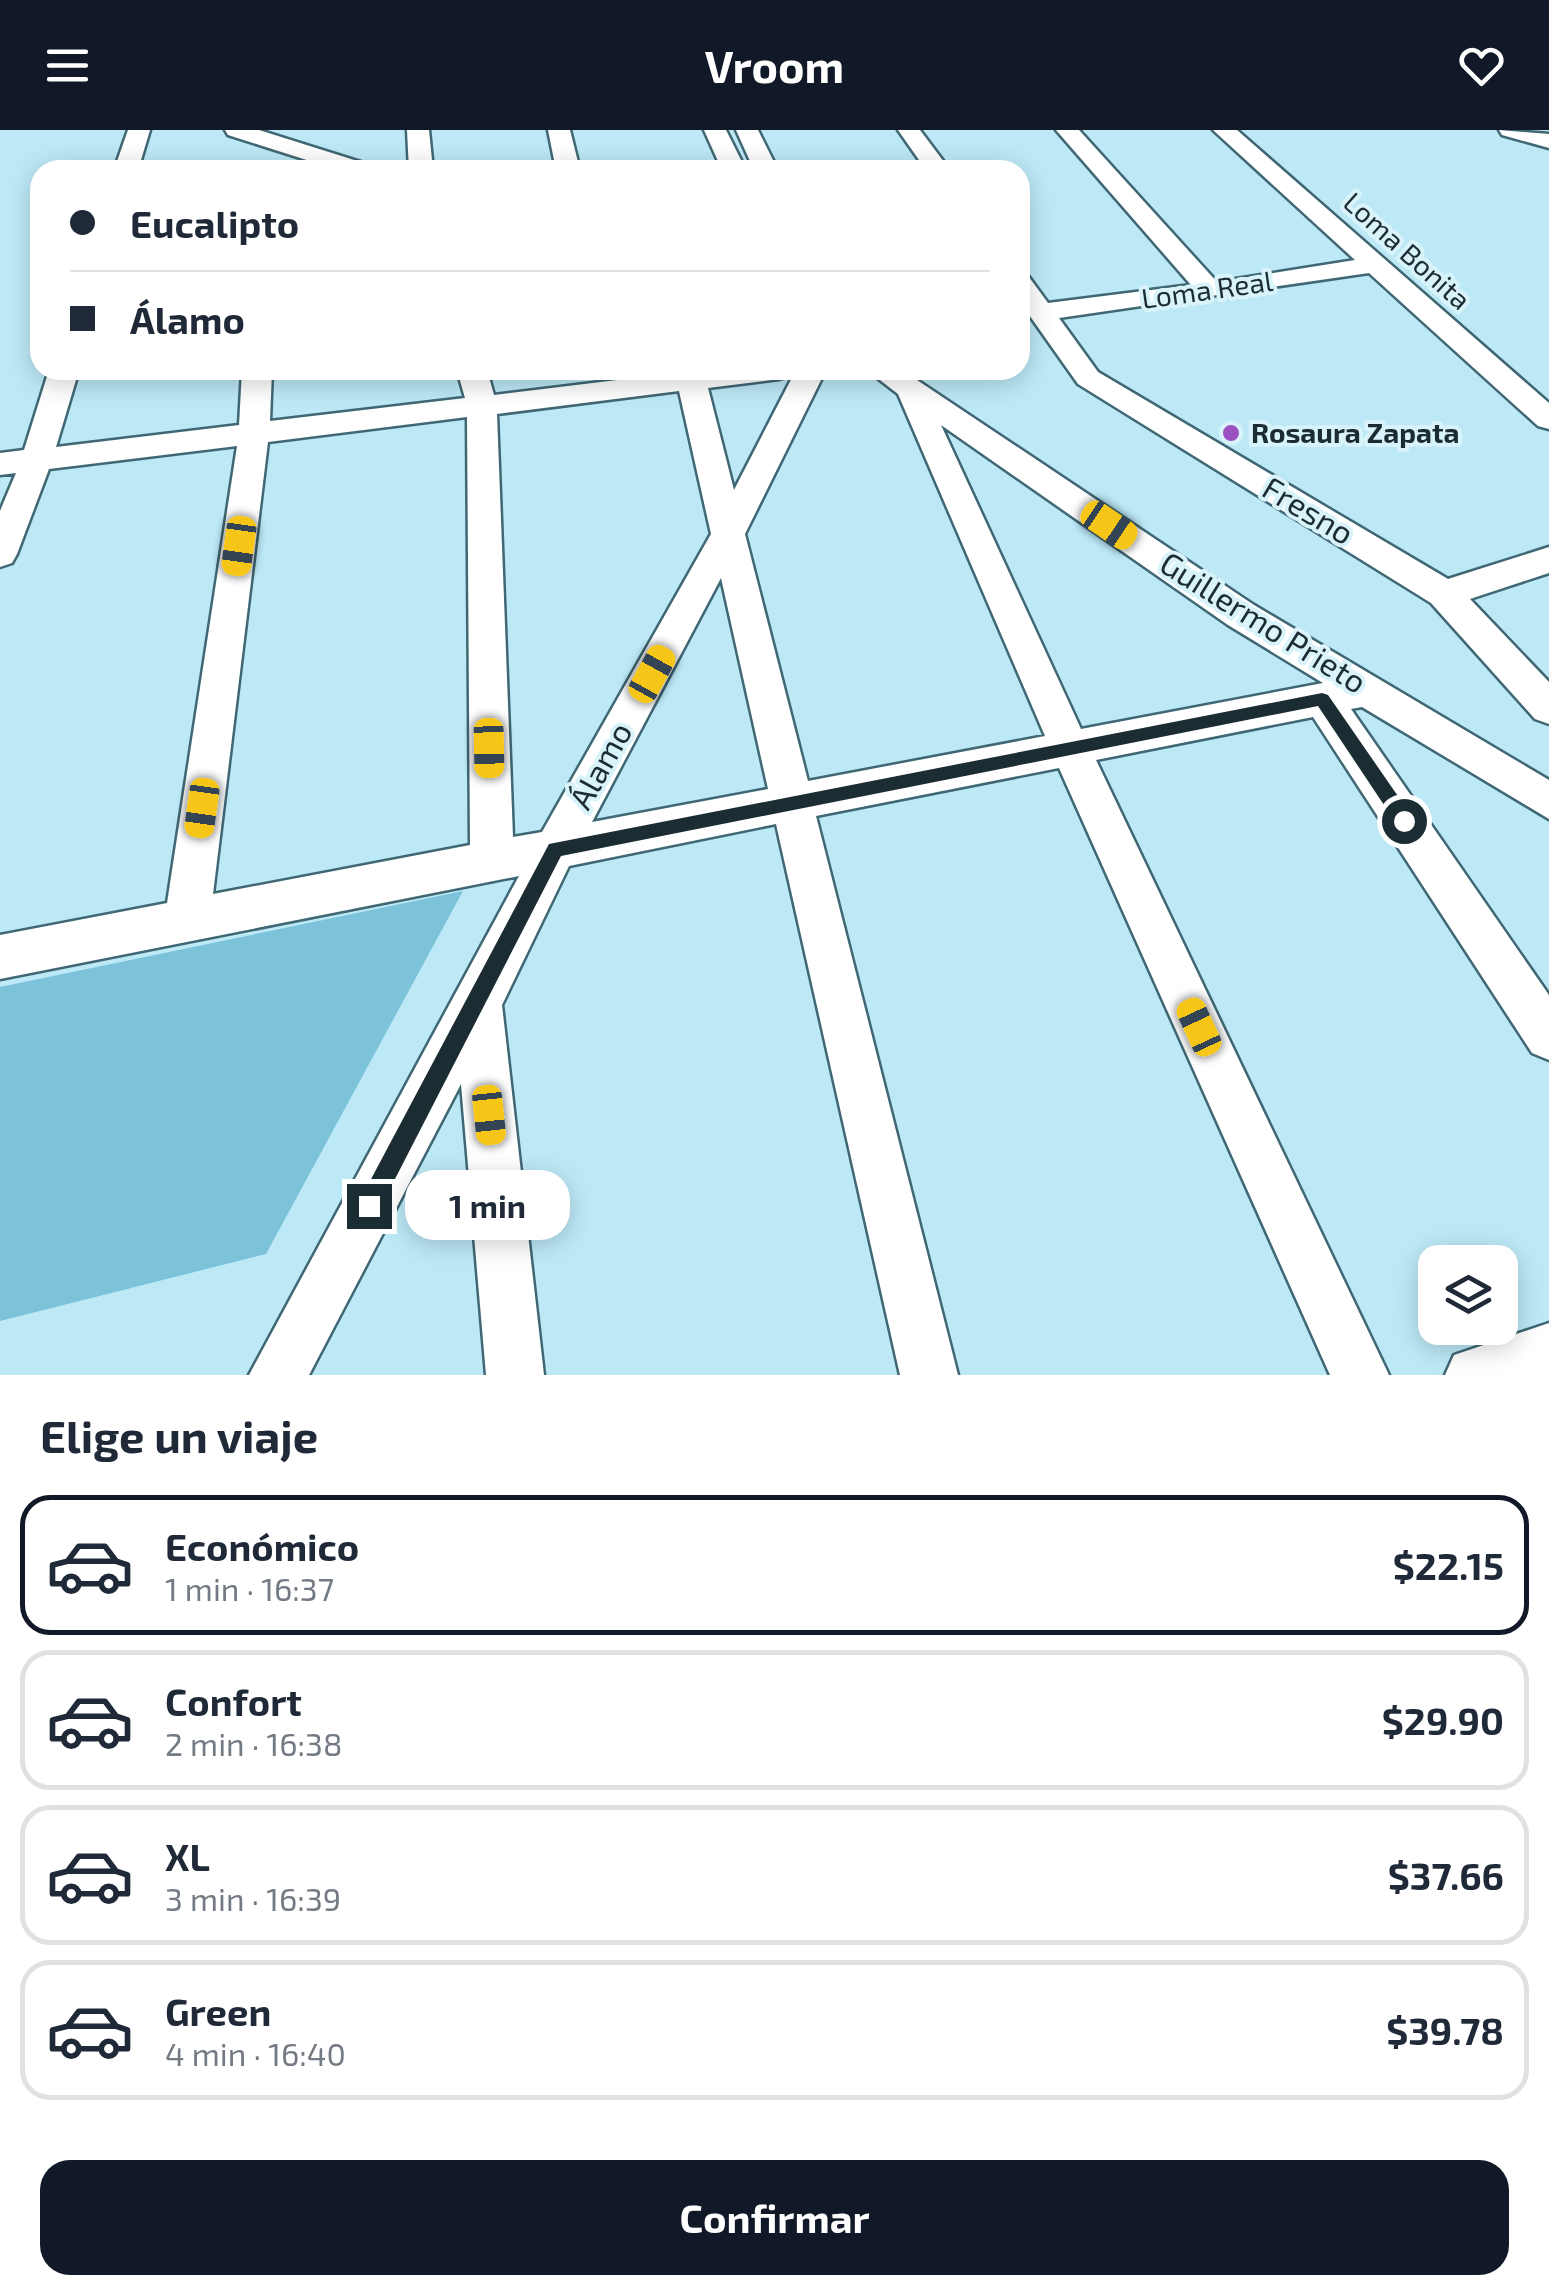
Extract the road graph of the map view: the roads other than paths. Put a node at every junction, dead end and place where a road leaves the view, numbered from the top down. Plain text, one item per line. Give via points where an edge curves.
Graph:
1 (138, 130) edge
2 (236, 130) edge
3 (418, 130) edge
4 (559, 130) edge
5 (715, 130) edge
6 (747, 130) edge
7 (909, 130) edge
8 (1068, 130) edge
9 (1224, 130) edge
10 (1510, 130) edge
11 (269, 135) edge
12 (1549, 141) edge
13 (129, 160) edge
14 (268, 160) edge
15 (335, 160) edge
16 (420, 160) edge
17 (566, 160) edge
18 (729, 160) edge
19 (761, 160) edge
20 (931, 160) edge
21 (1373, 265) junction
22 (1211, 291) junction
23 (1030, 296) edge
24 (1042, 312) junction
25 (61, 380) edge
26 (257, 380) edge
27 (475, 380) edge
28 (657, 380) edge
29 (692, 380) edge
30 (806, 380) edge
31 (896, 381) edge
32 (482, 406) junction
33 (1549, 419) edge
34 (254, 433) junction
35 (36, 459) junction
36 (0, 464) edge
37 (728, 534) junction
38 (0, 554) edge
39 (1549, 560) edge
40 (1444, 594) junction
41 (1370, 690) junction
42 (1322, 699) junction
43 (1549, 708) edge
44 (1070, 748) junction
45 (794, 802) junction
46 (1549, 802) edge
47 (555, 849) junction
48 (492, 861) junction
49 (187, 920) junction
50 (0, 957) edge
51 (478, 1003) junction
52 (1549, 1036) edge
53 (1549, 1352) edge
54 (278, 1375) edge
55 (515, 1375) edge
56 (929, 1375) edge
57 (1360, 1375) edge
58 (1474, 1375) edge

1 - 13 street
2 - 11 street
3 - 16 street
4 - 17 street
5 - 18 street
6 - 19 street
7 - 20 street
8 - 22 street
9 - 21 street, Loma Bonita
10 - 12 street
11 - 14 street
11 - 15 street
21 - 22 street, Loma Real
21 - 33 street, Loma Bonita
22 - 24 street, Loma Real
23 - 24 street, Fresno
24 - 40 street, Fresno via 1088,378
25 - 35 street
26 - 34 street
27 - 32 street
28 - 32 street
29 - 37 street
30 - 37 street, Álamo
31 - 41 street, Guillermo Prieto via 1241,614
31 - 44 street
32 - 34 street
32 - 48 street
34 - 35 street
34 - 49 street
35 - 36 street
35 - 38 street
37 - 45 street
37 - 47 street, Álamo
39 - 40 street
40 - 43 street, Fresno
41 - 42 street
41 - 46 street, Guillermo Prieto
42 - 44 street
42 - 52 street
44 - 45 street
44 - 57 street
45 - 47 street
45 - 56 street
47 - 48 street
47 - 51 street, Álamo
48 - 49 street
49 - 50 street
51 - 54 street, Álamo
51 - 55 street
53 - 58 street

